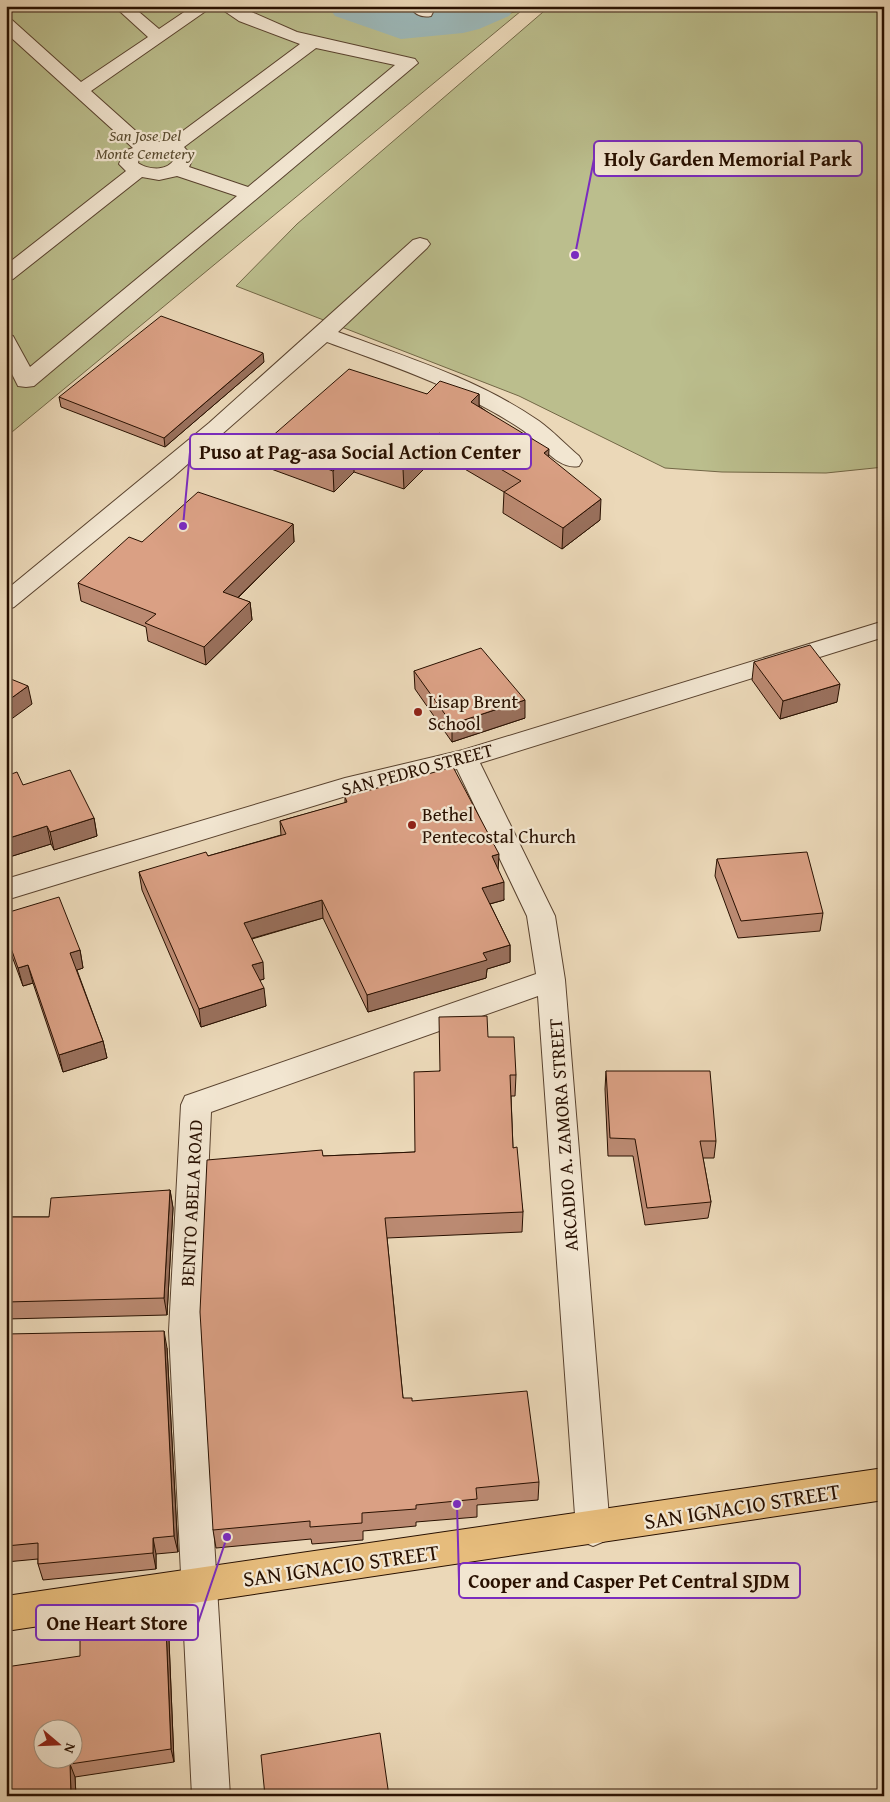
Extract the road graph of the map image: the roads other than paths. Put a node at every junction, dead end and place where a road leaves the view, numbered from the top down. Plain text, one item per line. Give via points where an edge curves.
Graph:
1 (122, 6) edge
2 (205, 6) edge
3 (225, 6) edge
4 (6, 24) edge
5 (159, 38) junction
6 (313, 42) junction
7 (80, 91) junction
8 (144, 148) junction
9 (172, 148) junction
10 (175, 170) junction
11 (138, 171) junction
12 (251, 194) junction
13 (420, 244) dead end
14 (6, 275) edge
15 (325, 334) junction
16 (6, 340) edge
17 (570, 461) dead end
18 (6, 602) edge
19 (884, 629) edge
20 (465, 758) junction
21 (6, 890) edge
22 (551, 980) junction
23 (884, 1484) edge
24 (593, 1529) junction
25 (198, 1586) junction
26 (6, 1614) edge
27 (211, 1796) edge

1 - 5 street
2 - 5 street
3 - 6 street via 251,20
4 - 7 street
5 - 7 street
6 - 9 street
6 - 12 street via 409,63
7 - 8 street
8 - 9 street
8 - 11 street via 128,160 128,164
9 - 10 street via 184,158
10 - 11 street via 160,174
10 - 12 street
11 - 14 street
12 - 16 street via 26,381
13 - 15 street
15 - 17 street via 426,372 495,403 532,426
15 - 18 street
19 - 20 street, SAN PEDRO STREET
20 - 21 street, SAN PEDRO STREET via 344,787
20 - 22 street, ARCADIO A. ZAMORA STREET via 541,916
22 - 24 street, ARCADIO A. ZAMORA STREET
22 - 25 street, BENITO ABELA ROAD via 196,1106 170,1332
23 - 24 main road, SAN IGNACIO STREET
24 - 25 main road, SAN IGNACIO STREET
25 - 26 main road, SAN IGNACIO STREET
25 - 27 street, BENITO ABELA ROAD

